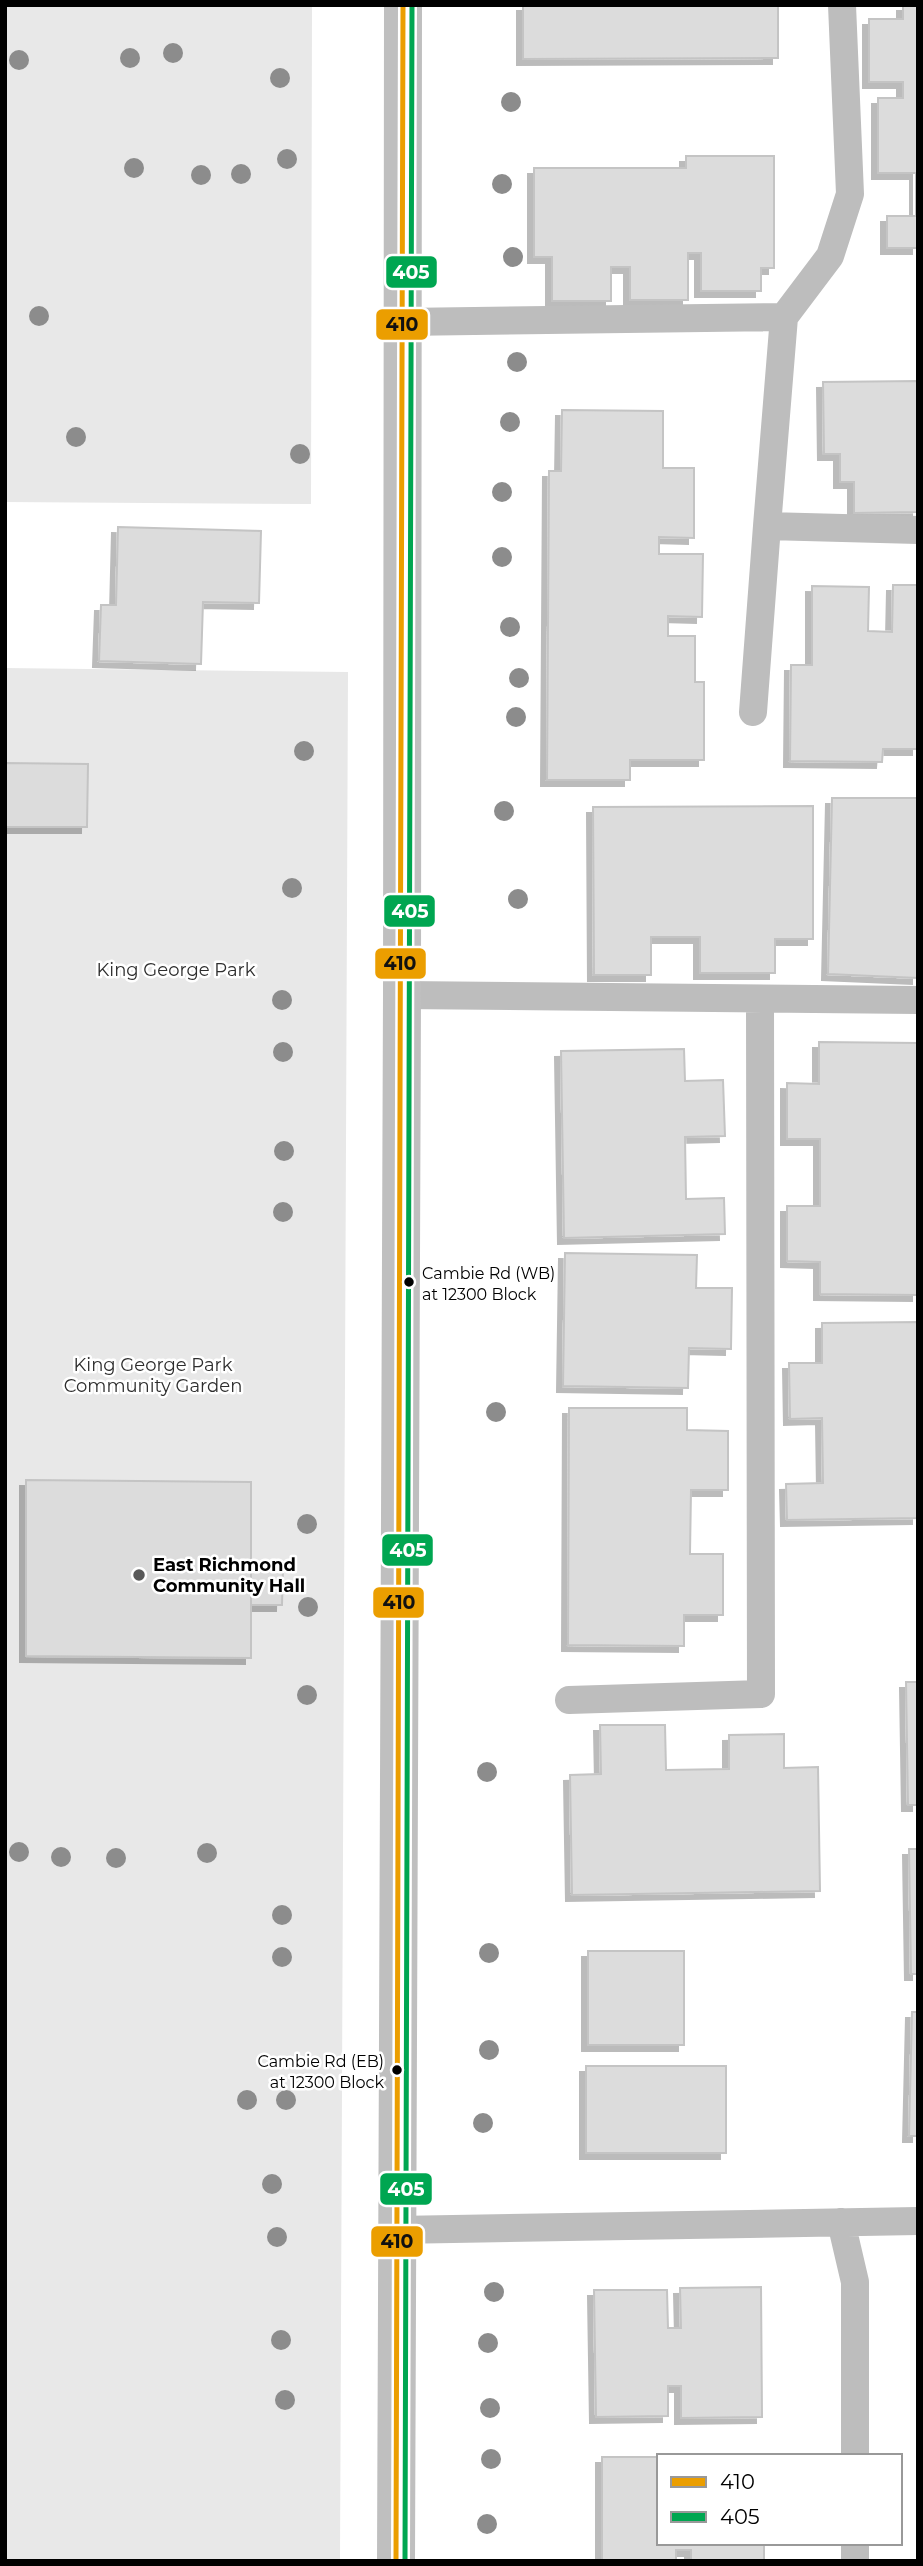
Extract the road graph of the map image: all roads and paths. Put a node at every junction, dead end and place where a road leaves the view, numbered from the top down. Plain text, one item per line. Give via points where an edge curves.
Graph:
1 (403, 5) edge
2 (842, 5) edge
3 (784, 317) junction
4 (401, 322) junction
5 (767, 526) junction
6 (918, 530) edge
7 (753, 712) dead end
8 (402, 995) junction
9 (760, 999) junction
10 (918, 1000) edge
11 (569, 1700) dead end
12 (918, 2221) edge
13 (841, 2222) junction
14 (396, 2230) junction
15 (855, 2454) edge
16 (396, 2561) edge

1 - 4 main road
2 - 3 lane via 850,194 830,256
3 - 4 lane
3 - 5 lane
4 - 8 main road
5 - 6 lane
5 - 7 lane
8 - 9 lane
8 - 14 main road
9 - 10 lane
9 - 11 lane via 761,1694
12 - 13 lane
13 - 14 lane
13 - 15 lane via 855,2282
14 - 16 main road

